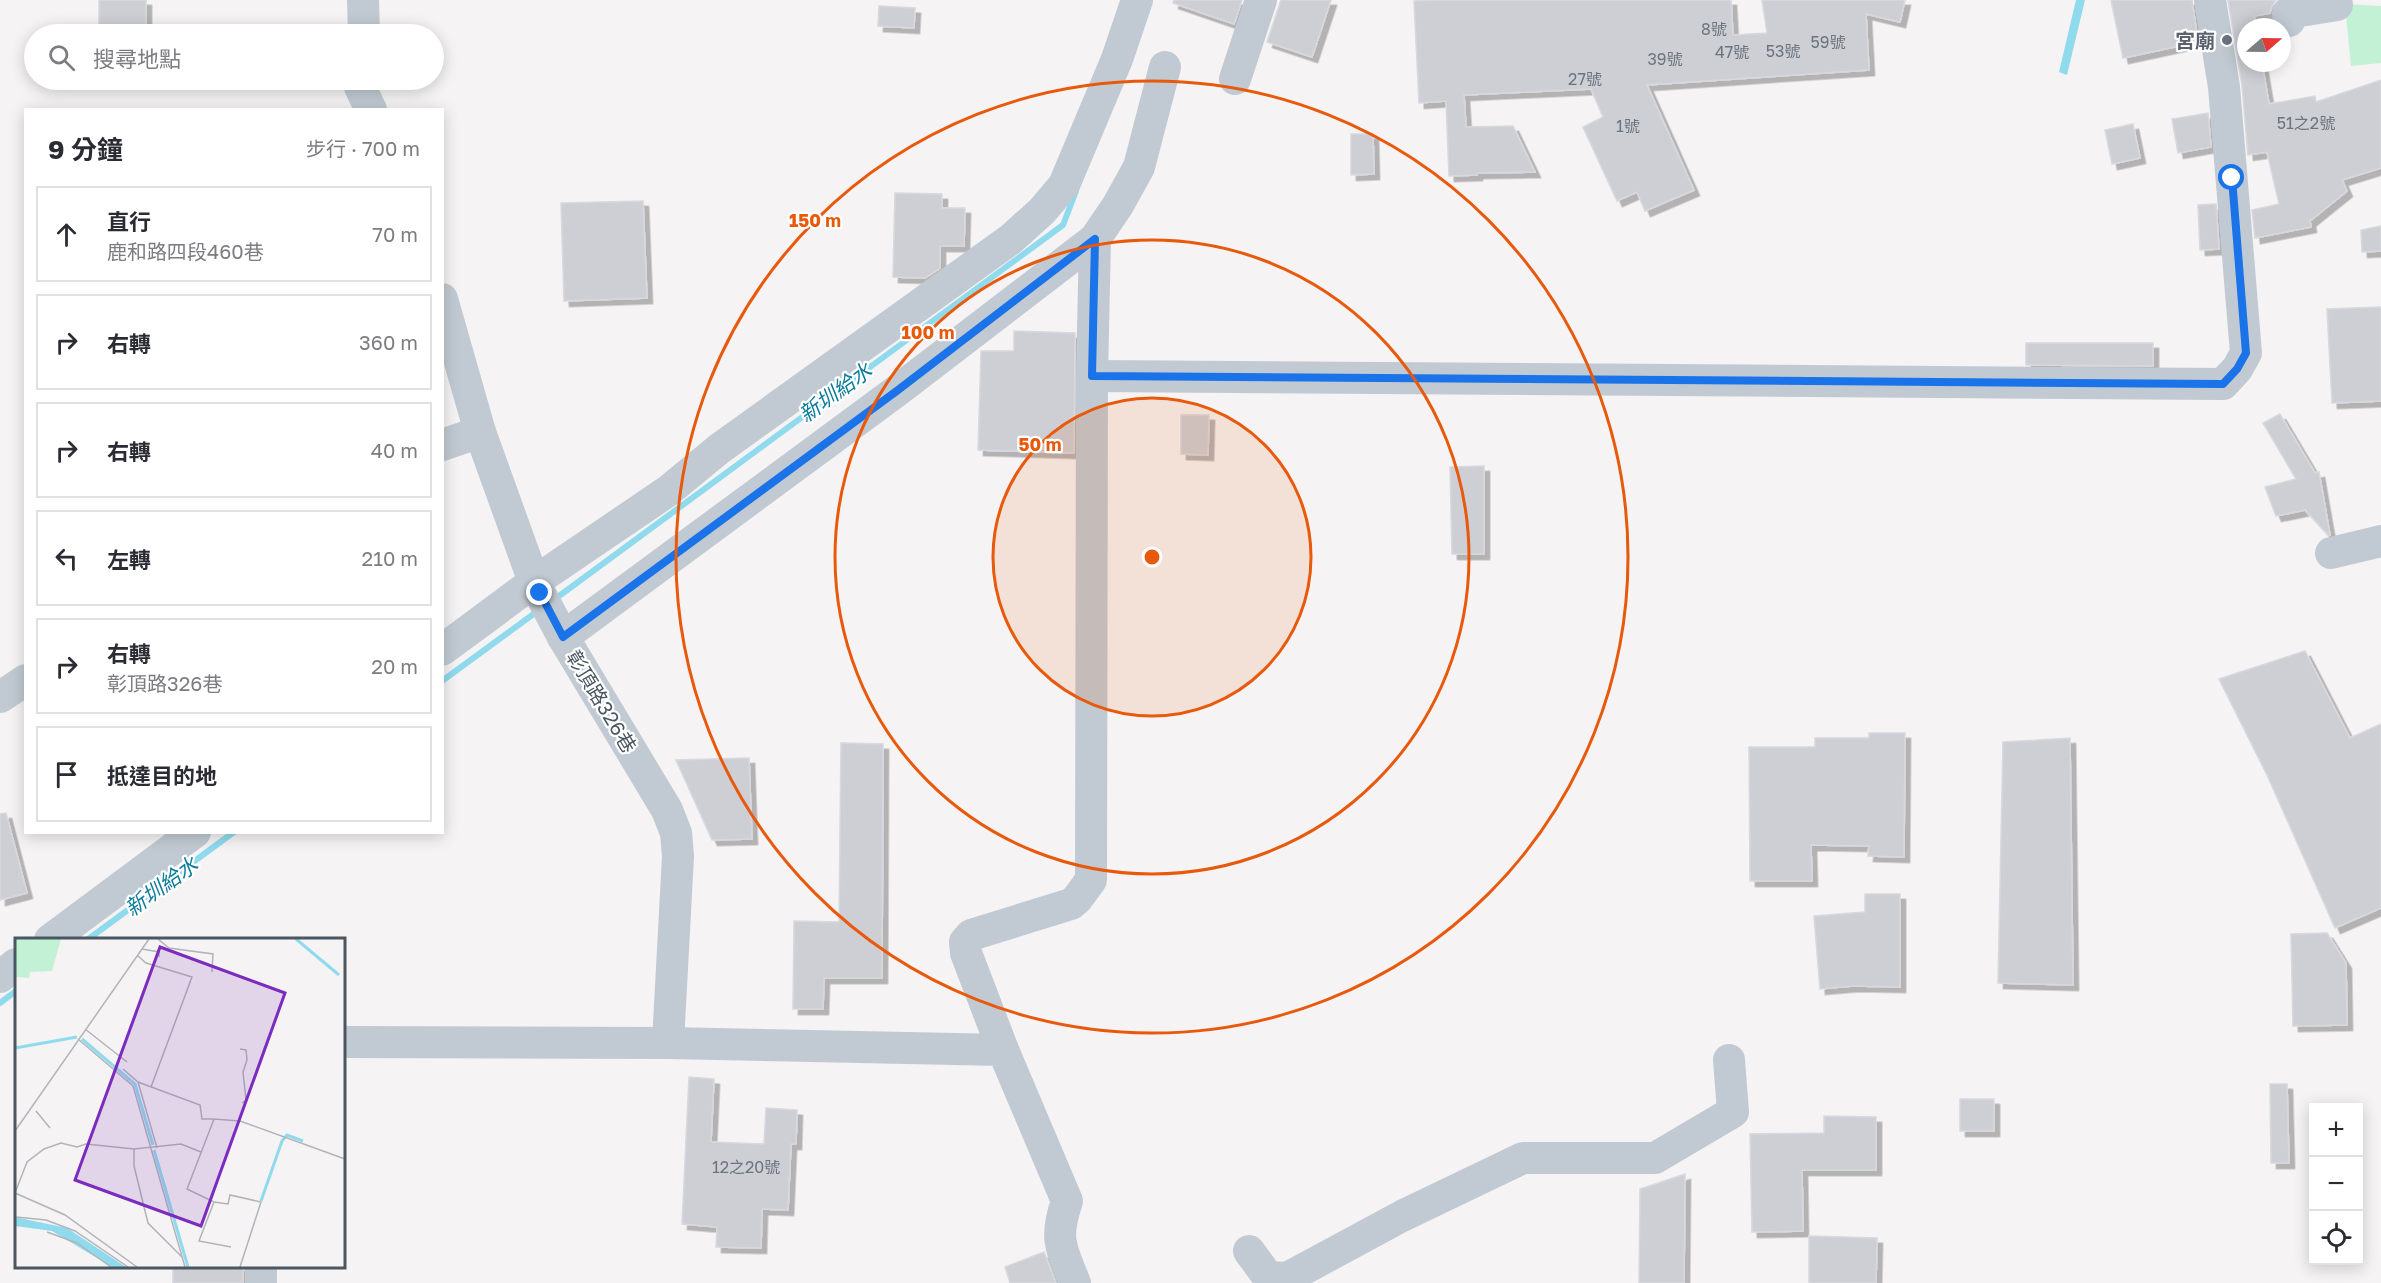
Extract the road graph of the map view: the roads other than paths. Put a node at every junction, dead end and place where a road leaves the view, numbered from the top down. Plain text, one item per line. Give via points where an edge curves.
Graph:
1 (363, 0) edge
2 (1137, 0) edge
3 (1261, 0) edge
4 (2210, 0) edge
5 (2336, 0) edge
6 (2289, 18) edge
7 (364, 24) edge
8 (1165, 67) dead end
9 (1235, 79) dead end
10 (363, 90) edge
11 (370, 108) edge
12 (1095, 239) junction
13 (444, 306) edge
14 (1092, 376) junction
15 (480, 432) junction
16 (444, 444) edge
17 (2381, 541) edge
18 (2331, 553) dead end
19 (547, 607) junction
20 (444, 649) edge
21 (24, 681) edge
22 (0, 697) edge
23 (192, 834) edge
24 (51, 938) edge
25 (15, 965) edge
26 (0, 976) edge
27 (345, 1042) edge
28 (668, 1043) junction
29 (1004, 1050) junction
30 (1729, 1060) dead end
31 (1249, 1251) dead end
32 (1075, 1283) edge

1 - 7 street
2 - 19 street via 1118,59 1064,185 1042,211 1011,238 719,449 668,491
3 - 9 street
4 - 14 street via 2224,87 2246,353 2223,384
5 - 6 street via 2337,5 2288,13
8 - 12 street via 1139,167
10 - 11 street
12 - 14 street
12 - 19 street via 898,390
13 - 15 street, 彰頂路326巷
14 - 29 street via 1091,880 1071,904 971,935 965,942
15 - 16 street
15 - 19 street, 彰頂路326巷
17 - 18 street
19 - 20 street
19 - 28 street, 彰頂路326巷 via 667,810 676,833
21 - 22 street
23 - 24 street
25 - 26 street
27 - 28 street
28 - 29 street
29 - 32 street via 1067,1201 1059,1222 1059,1242
30 - 31 street via 1734,1112 1655,1158 1523,1158 1402,1216 1287,1278 1268,1277

